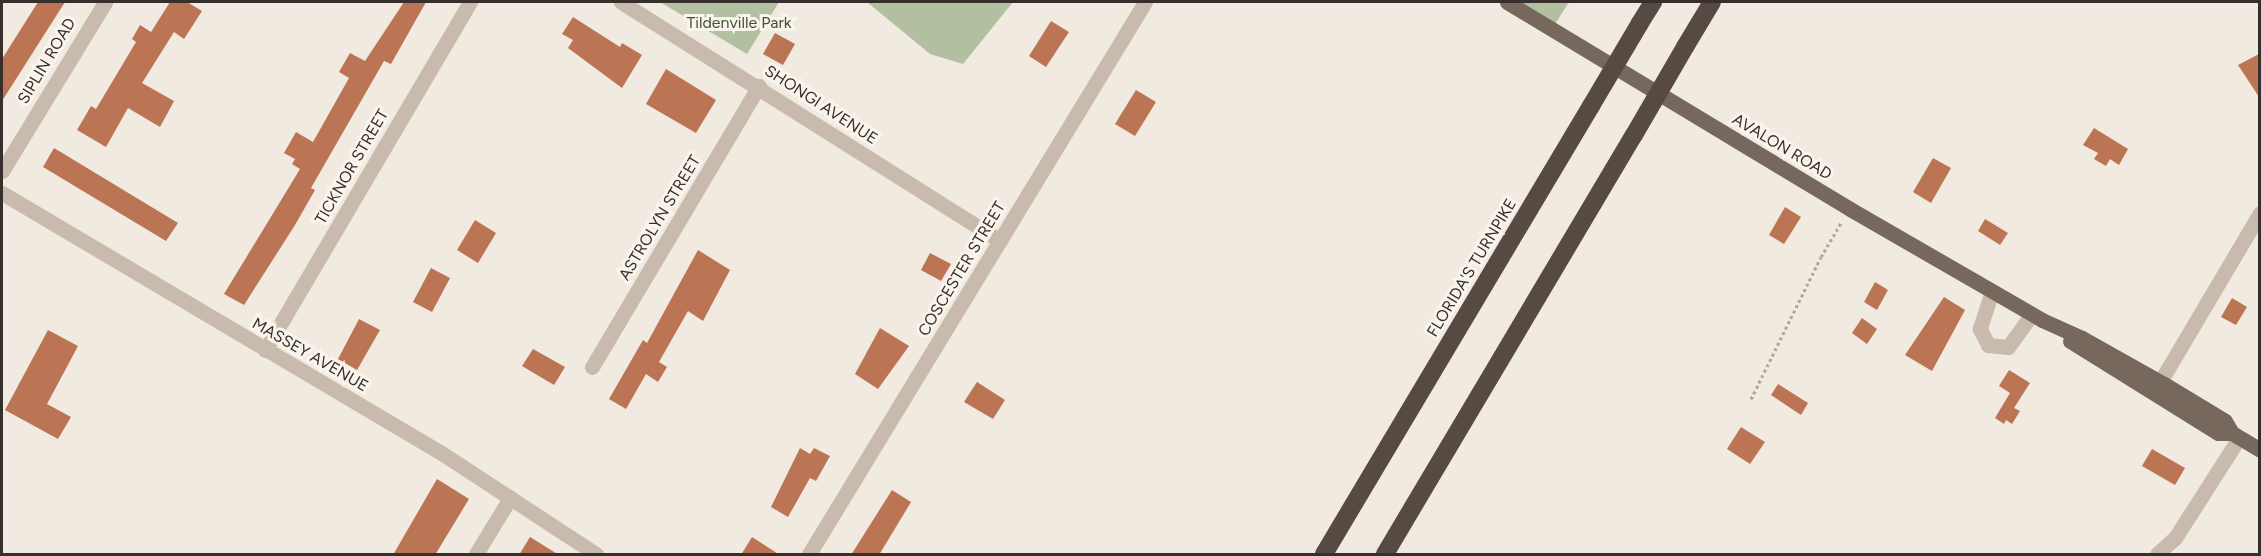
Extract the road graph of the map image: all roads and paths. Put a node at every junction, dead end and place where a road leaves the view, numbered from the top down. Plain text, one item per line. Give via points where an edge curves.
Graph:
1 (105, 2) edge
2 (470, 2) edge
3 (621, 2) edge
4 (1144, 2) edge
5 (1507, 2) edge
6 (1653, 2) edge
7 (1712, 2) edge
8 (759, 86) junction
9 (2, 171) edge
10 (2, 193) edge
11 (1850, 209) junction
12 (2259, 213) edge
13 (1000, 241) junction
14 (1992, 291) junction
15 (2037, 317) junction
16 (265, 350) junction
17 (592, 367) dead end
18 (2160, 382) junction
19 (1751, 399) dead end
20 (2235, 435) junction
21 (2259, 450) edge
22 (510, 498) junction
23 (476, 555) edge
24 (596, 555) edge
25 (809, 555) edge
26 (1324, 555) edge
27 (1385, 555) edge
28 (2157, 555) edge

1 - 9 street, SIPLIN ROAD
2 - 16 street, TICKNOR STREET
3 - 8 street, SHONGI AVENUE
4 - 13 street, COSCESTER STREET
5 - 11 main road, AVALON ROAD
6 - 26 highway, FLORIDA'S TURNPIKE, bridge
7 - 27 highway, bridge
8 - 13 street, SHONGI AVENUE
8 - 17 street, ASTROLYN STREET
10 - 16 street, MASSEY AVENUE
11 - 14 main road, AVALON ROAD
11 - 19 path via 1821,256
12 - 18 street
13 - 25 street, COSCESTER STREET
14 - 15 main road, AVALON ROAD
14 - 15 street via 1980,329 1988,345 2008,347
15 - 18 main road, AVALON ROAD
15 - 20 main road, AVALON ROAD via 2076,346 2218,433
16 - 22 street, MASSEY AVENUE
18 - 20 main road, AVALON ROAD via 2225,421
20 - 21 main road, AVALON ROAD
20 - 28 street via 2175,538
22 - 23 street
22 - 24 street, MASSEY AVENUE

